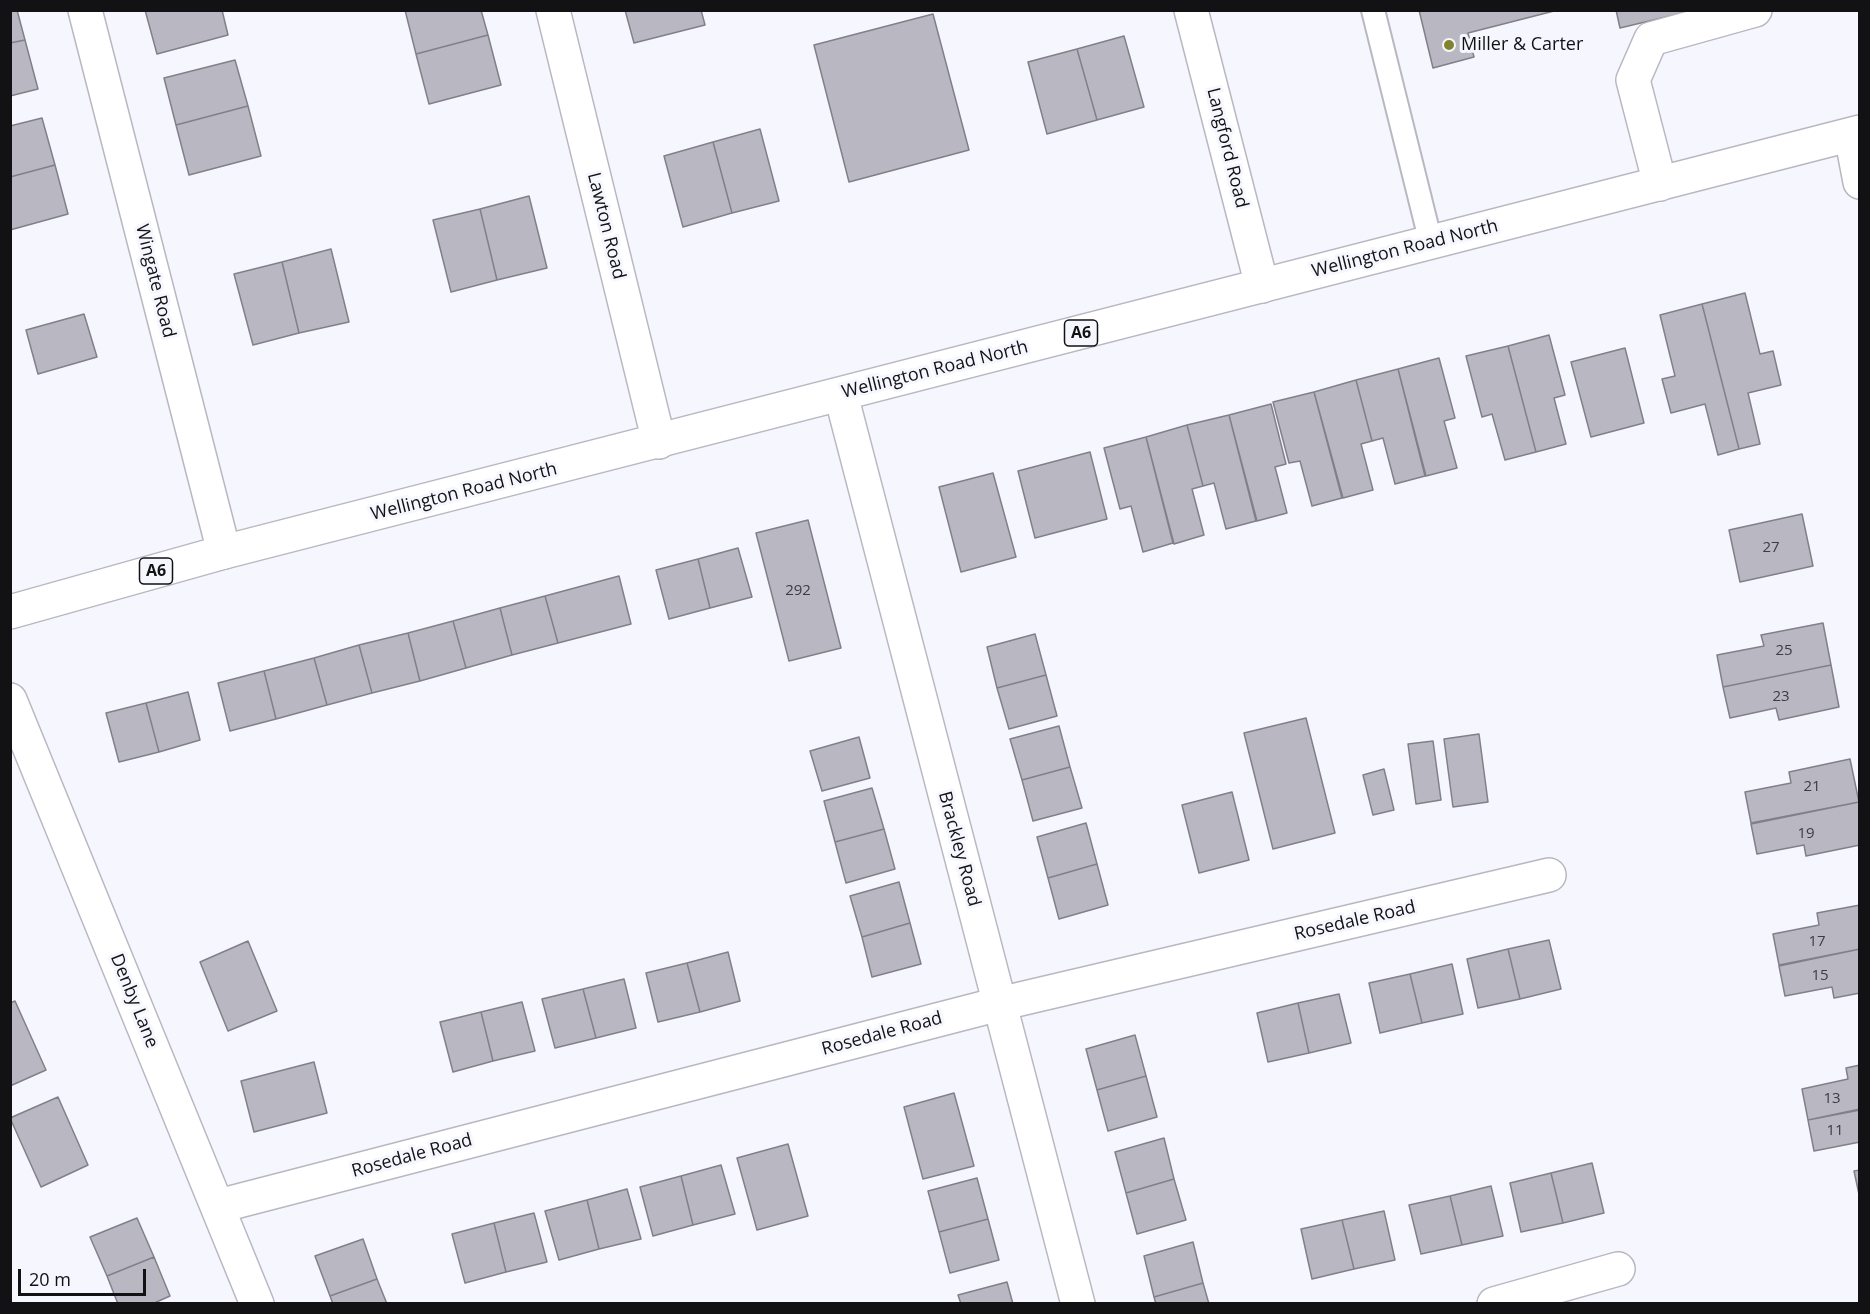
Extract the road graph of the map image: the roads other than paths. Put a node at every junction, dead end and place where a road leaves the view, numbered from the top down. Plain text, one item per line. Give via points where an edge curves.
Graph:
1 (85, 10) edge
2 (553, 10) edge
3 (1191, 10) edge
4 (1373, 10) edge
5 (1755, 10) edge
6 (1855, 134) edge
7 (1860, 182) edge
8 (1659, 184) junction
9 (1431, 243) junction
10 (1262, 286) junction
11 (841, 395) junction
12 (659, 442) junction
13 (224, 552) junction
14 (10, 612) edge
15 (10, 700) edge
16 (1549, 875) dead end
17 (999, 1004) junction
18 (219, 1206) junction
19 (1618, 1269) dead end
20 (257, 1304) edge
21 (1078, 1304) edge
22 (1494, 1304) edge

1 - 13 main road, Wingate Road
2 - 12 main road, Lawton Road
3 - 10 main road, Langford Road
4 - 9 lane
5 - 8 main road via 1651,39 1633,80
6 - 7 main road
6 - 8 main road, Wellington Road North / A6
8 - 9 main road, Wellington Road North / A6
9 - 10 main road, Wellington Road North / A6
10 - 11 main road, Wellington Road North / A6
11 - 12 main road, Wellington Road North / A6
11 - 17 main road, Brackley Road
12 - 13 main road, Wellington Road North / A6
13 - 14 main road, Wellington Road North / A6
15 - 18 main road, Denby Lane
16 - 17 main road, Rosedale Road
17 - 18 main road, Rosedale Road
17 - 21 main road, Brackley Road
18 - 20 main road, Denby Lane
19 - 22 main road

